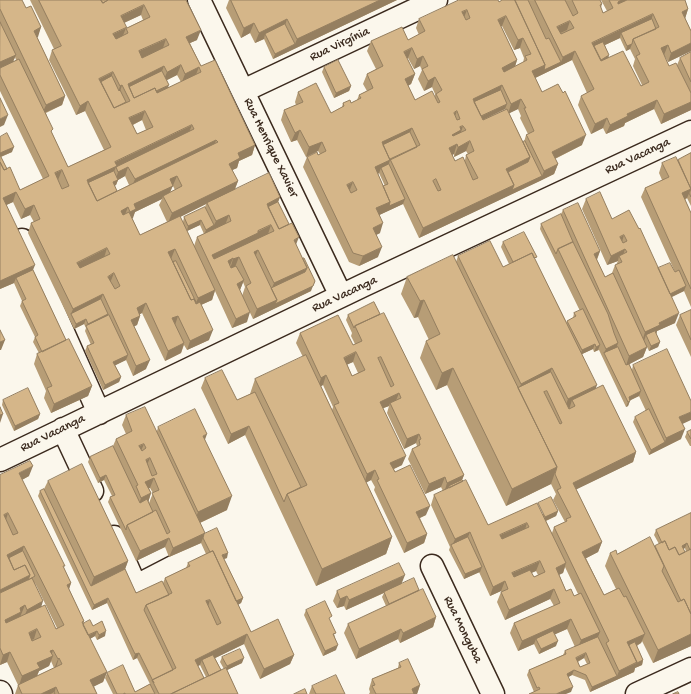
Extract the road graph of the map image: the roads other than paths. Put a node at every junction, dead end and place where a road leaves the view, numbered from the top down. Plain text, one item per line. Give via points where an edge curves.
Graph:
1 (199, 0) edge
2 (436, 0) edge
3 (243, 91) junction
4 (691, 132) edge
5 (17, 228) edge
6 (341, 296) junction
7 (98, 413) junction
8 (63, 429) junction
9 (0, 460) edge
10 (204, 551) edge
11 (432, 566) dead end
12 (691, 669) edge
13 (493, 694) edge
14 (637, 694) edge

1 - 3 street, Rua Henrique Xavier
2 - 3 street, Rua Virgínia
3 - 6 street, Rua Henrique Xavier
4 - 6 street, Rua Vacanga
5 - 7 street
6 - 7 street, Rua Vacanga
7 - 8 street, Rua Vacanga
8 - 9 street, Rua Vacanga
8 - 10 street via 136,582 144,582
11 - 13 street, Rua Monguba
12 - 14 street

